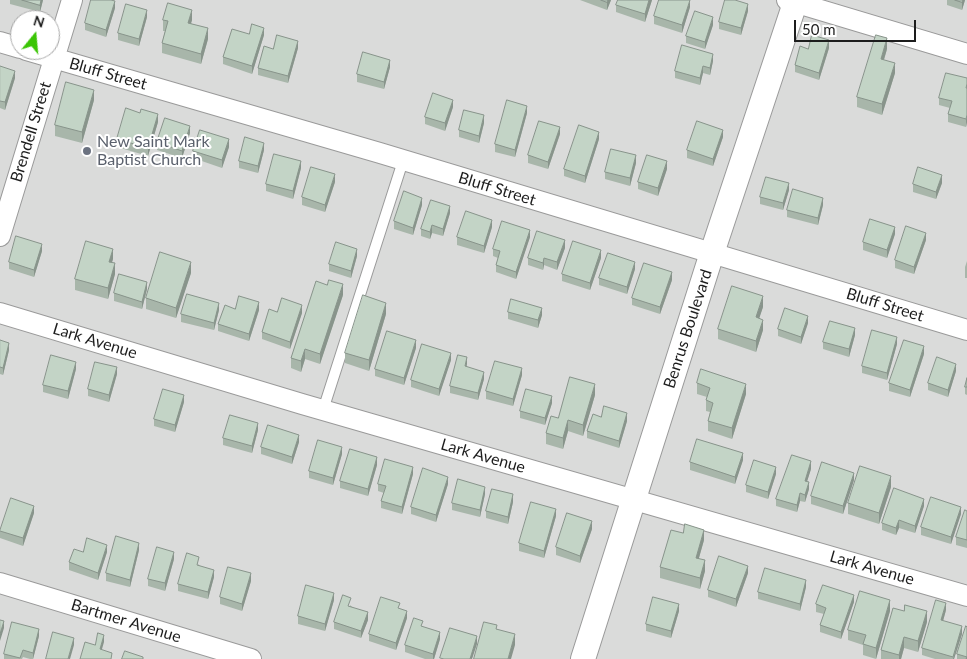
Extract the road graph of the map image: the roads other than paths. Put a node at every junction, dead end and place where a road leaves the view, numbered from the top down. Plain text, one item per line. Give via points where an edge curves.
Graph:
1 (72, 0) edge
2 (792, 1) edge
3 (60, 39) edge
4 (967, 54) edge
5 (53, 60) edge
6 (60, 60) edge
7 (403, 161) junction
8 (0, 236) edge
9 (712, 253) junction
10 (0, 313) edge
11 (967, 330) edge
12 (323, 410) junction
13 (633, 499) junction
14 (0, 583) edge
15 (967, 596) edge
16 (251, 659) edge
17 (584, 659) edge

1 - 3 street, Brendell Street
2 - 4 street
2 - 9 street, Benrus Boulevard
5 - 8 street, Brendell Street
6 - 7 street, Bluff Street
7 - 9 street, Bluff Street
7 - 12 lane
9 - 11 street, Bluff Street
9 - 13 street, Benrus Boulevard
10 - 12 street, Lark Avenue
12 - 13 street, Lark Avenue
13 - 15 street, Lark Avenue
13 - 17 street, Benrus Boulevard
14 - 16 street, Bartmer Avenue

